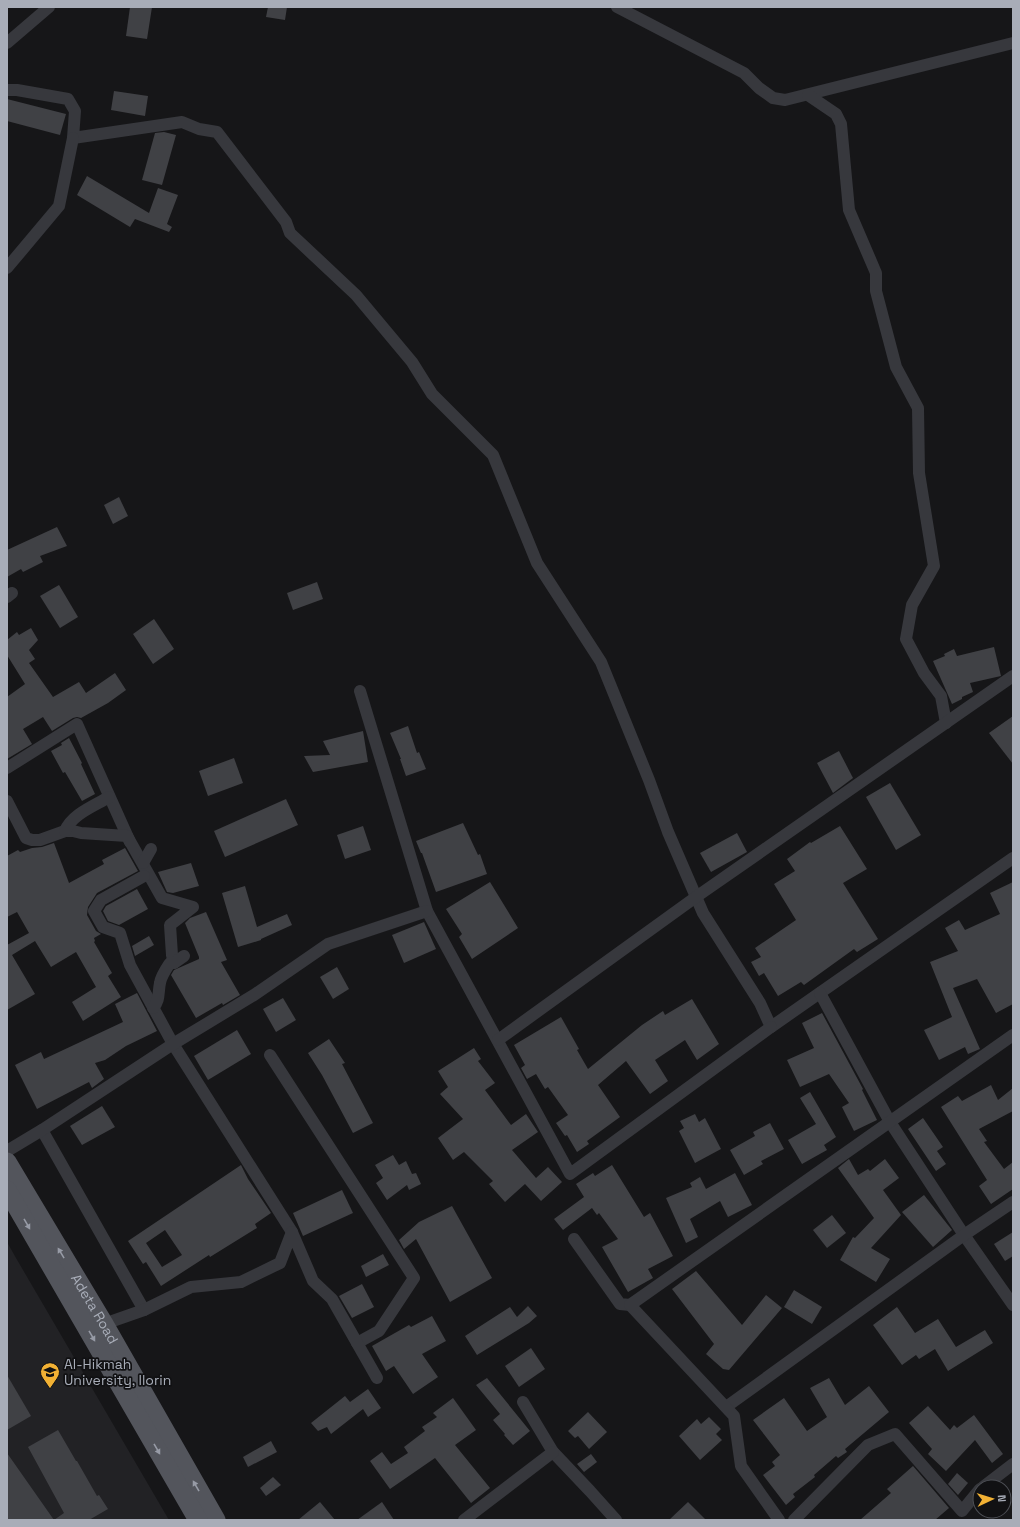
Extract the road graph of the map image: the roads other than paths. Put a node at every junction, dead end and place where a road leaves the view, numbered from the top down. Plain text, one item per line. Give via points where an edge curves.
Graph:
1 (50, 7) edge
2 (617, 7) edge
3 (7, 43) edge
4 (1013, 43) edge
5 (7, 90) edge
6 (808, 95) junction
7 (73, 138) junction
8 (7, 268) edge
9 (1013, 676) edge
10 (360, 690) dead end
11 (946, 723) junction
12 (7, 768) edge
13 (109, 796) junction
14 (7, 801) edge
15 (64, 831) junction
16 (127, 836) junction
17 (151, 849) dead end
18 (1013, 858) edge
19 (143, 863) junction
20 (152, 879) junction
21 (696, 897) junction
22 (155, 901) dead end
23 (427, 911) junction
24 (820, 993) junction
25 (153, 1008) junction
26 (771, 1027) junction
27 (1013, 1035) edge
28 (498, 1040) junction
29 (173, 1044) junction
30 (270, 1055) dead end
31 (890, 1122) junction
32 (42, 1130) junction
33 (7, 1151) edge
34 (7, 1162) edge
35 (7, 1190) edge
36 (1013, 1202) edge
37 (292, 1232) junction
38 (964, 1235) junction
39 (574, 1240) dead end
40 (630, 1305) junction
41 (1013, 1305) edge
42 (144, 1310) junction
43 (104, 1324) junction
44 (357, 1343) junction
45 (377, 1378) dead end
46 (523, 1402) dead end
47 (726, 1407) junction
48 (553, 1452) junction
49 (1013, 1464) edge
50 (993, 1479) edge
51 (972, 1499) edge
52 (198, 1520) edge
53 (216, 1520) edge
54 (464, 1520) edge
55 (616, 1520) edge
56 (779, 1520) edge
57 (794, 1520) edge

1 - 3 street
2 - 6 street via 744,73 773,98 786,100
4 - 6 street
5 - 7 street via 68,99 75,111
6 - 11 street via 836,114 842,124 849,210 876,273 876,291 896,366 918,408 919,473 934,566 912,605 906,639 924,673 941,696
7 - 8 street via 59,206
7 - 21 street via 182,122 199,129 217,132 286,222 290,233 356,295 412,362 432,394 493,455 537,563 600,662
9 - 11 street
10 - 23 street
11 - 21 street
12 - 13 street via 77,724
13 - 15 street via 81,813
13 - 16 street
14 - 15 street via 26,838 40,840
15 - 16 street
16 - 19 street
16 - 20 street
17 - 19 street
18 - 24 street
19 - 20 street
20 - 22 street
20 - 25 street via 162,898 193,907 170,925 172,955 179,959 165,969 157,1004
20 - 25 street via 101,900 94,911 103,928 120,933 130,965
21 - 26 street via 703,913 760,1003
21 - 28 street
23 - 28 street
23 - 29 street via 328,944 254,995
24 - 26 street
24 - 31 street
25 - 29 street
26 - 28 street via 570,1174
27 - 31 street
29 - 32 street
29 - 37 street
30 - 44 street via 414,1278 379,1332
31 - 38 street
31 - 40 street
32 - 33 street
32 - 42 street
43 -> 34 main road, Adeta Road
35 -> 52 main road, Adeta Road
36 - 38 street
37 - 42 street via 280,1263 241,1282 191,1287
37 - 44 street via 313,1281 332,1299
38 - 41 street
38 - 47 street
39 - 40 street via 620,1304
40 - 47 street
42 - 43 street
53 -> 43 main road, Adeta Road
44 - 45 street
46 - 48 street
47 - 56 street via 734,1416 741,1466
48 - 54 street
48 - 55 street
49 - 50 street
51 - 57 street via 962,1511 895,1434 868,1445

